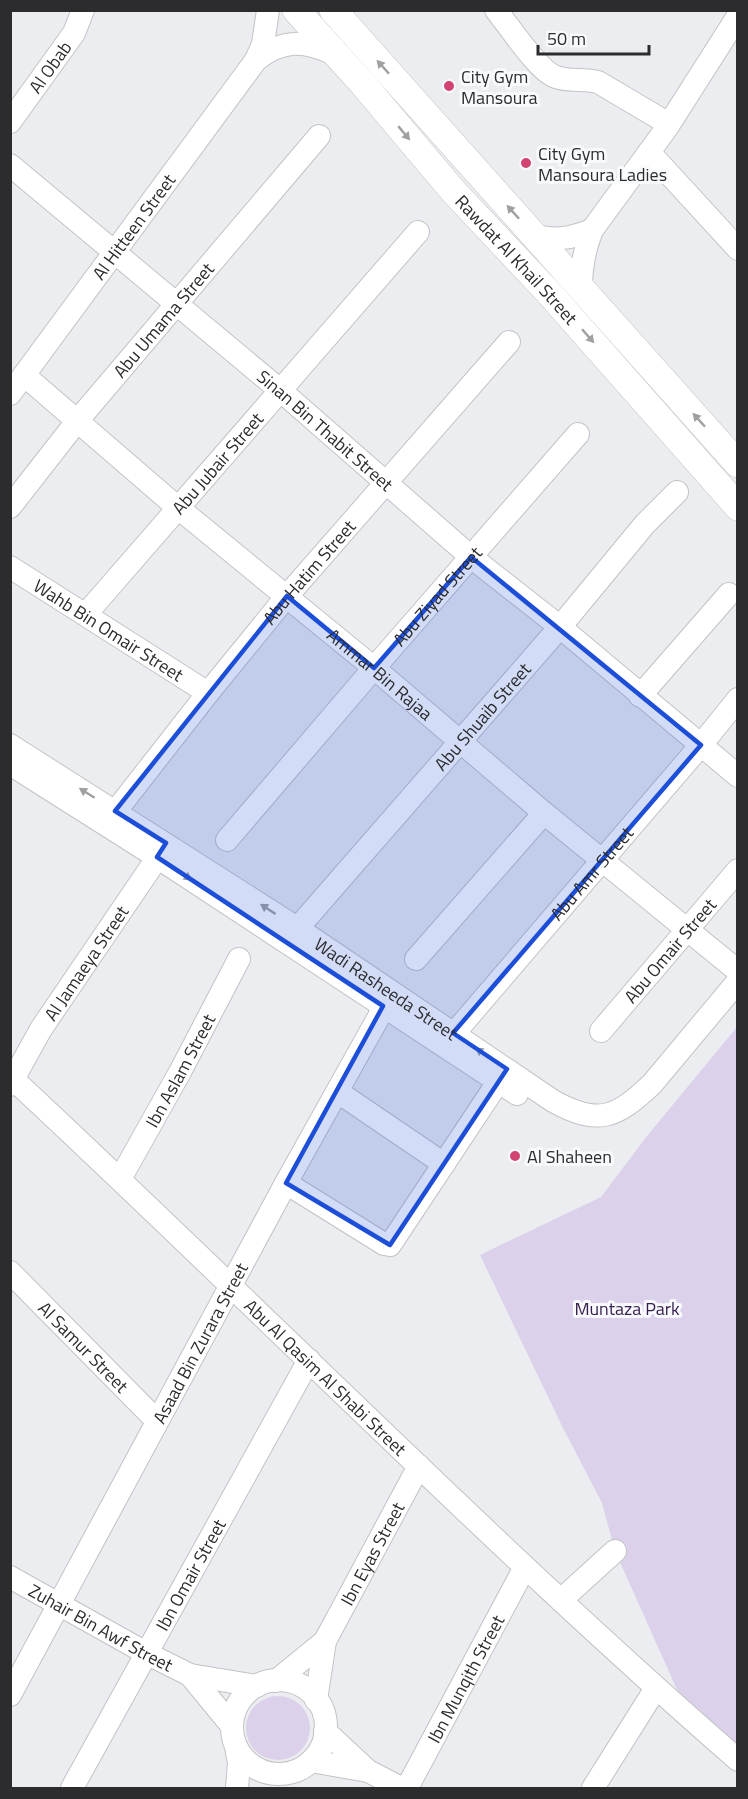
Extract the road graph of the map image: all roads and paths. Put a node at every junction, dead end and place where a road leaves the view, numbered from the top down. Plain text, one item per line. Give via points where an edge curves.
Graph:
1 (83, 10) edge
2 (268, 10) edge
3 (296, 10) edge
4 (333, 10) edge
5 (496, 10) edge
6 (738, 16) edge
7 (334, 54) junction
8 (256, 60) junction
9 (10, 122) edge
10 (668, 126) junction
11 (319, 136) dead end
12 (649, 152) junction
13 (10, 165) edge
14 (592, 230) junction
15 (418, 232) dead end
16 (535, 236) junction
17 (738, 249) edge
18 (115, 253) junction
19 (581, 288) junction
20 (177, 303) junction
21 (509, 342) dead end
22 (24, 375) junction
23 (281, 391) junction
24 (10, 394) edge
25 (78, 420) junction
26 (578, 434) dead end
27 (738, 464) edge
28 (387, 484) junction
29 (677, 492) dead end
30 (10, 507) edge
31 (177, 507) junction
32 (738, 507) edge
33 (471, 557) junction
34 (10, 567) edge
35 (729, 594) dead end
36 (287, 596) junction
37 (86, 614) junction
38 (560, 627) junction
39 (374, 668) junction
40 (208, 693) junction
41 (640, 696) junction
42 (738, 699) edge
43 (460, 742) junction
44 (10, 745) edge
45 (701, 746) junction
46 (10, 764) edge
47 (738, 776) edge
48 (544, 813) junction
49 (110, 817) junction
50 (227, 840) dead end
51 (161, 850) junction
52 (602, 860) junction
53 (738, 870) edge
54 (686, 929) junction
55 (292, 935) junction
56 (416, 958) dead end
57 (239, 959) dead end
58 (738, 971) edge
59 (738, 981) edge
60 (388, 1000) junction
61 (738, 1004) edge
62 (602, 1031) dead end
63 (448, 1039) junction
64 (502, 1076) junction
65 (12, 1082) edge
66 (338, 1092) junction
67 (444, 1164) junction
68 (120, 1179) junction
69 (286, 1183) junction
70 (10, 1272) edge
71 (231, 1286) junction
72 (309, 1360) junction
73 (158, 1421) junction
74 (419, 1466) junction
75 (615, 1551) dead end
76 (525, 1567) junction
77 (10, 1577) edge
78 (561, 1600) junction
79 (59, 1604) junction
80 (325, 1641) junction
81 (147, 1653) junction
82 (190, 1675) junction
83 (266, 1683) junction
84 (656, 1688) junction
85 (10, 1695) edge
86 (316, 1700) junction
87 (325, 1731) junction
88 (234, 1736) junction
89 (738, 1760) edge
90 (310, 1761) junction
91 (368, 1771) junction
92 (277, 1774) junction
93 (72, 1788) edge
94 (237, 1788) edge
95 (255, 1788) edge
96 (401, 1788) edge
97 (407, 1788) edge
98 (593, 1788) edge

1 - 9 street, Al Obab via 74,33
2 - 8 street, Al Hitteen Street via 263,44
3 - 7 main road, Rawdat Al Khail Street
16 -> 4 main road, Rawdat Al Khail Street
5 - 10 street via 548,74 598,82
6 - 10 street
7 - 8 street, Al Hitteen Street via 294,43 267,51
7 -> 32 main road, Rawdat Al Khail Street
8 - 18 street, Al Hitteen Street
10 - 12 street
11 - 20 street, Abu Umama Street
12 - 14 street
12 - 17 street
13 - 18 street, Sinan Bin Thabit Street
14 - 16 street via 564,239
14 - 19 street via 581,268
15 - 23 street, Abu Jubair Street
16 - 19 main road, Rawdat Al Khail Street
18 - 20 street, Sinan Bin Thabit Street
18 - 22 street, Al Hitteen Street
27 -> 19 main road, Rawdat Al Khail Street
20 - 23 street, Sinan Bin Thabit Street
20 - 25 street, Abu Umama Street
21 - 28 street, Abu Hatim Street
22 - 24 street, Al Hitteen Street
22 - 25 street, Ammar Bin Rajaa
23 - 28 street, Sinan Bin Thabit Street
23 - 31 street, Abu Jubair Street
25 - 30 street, Abu Umama Street
25 - 31 street, Ammar Bin Rajaa
26 - 33 street, Abu Ziyad Street
28 - 33 street, Sinan Bin Thabit Street
28 - 36 street, Abu Hatim Street
29 - 38 street, Abu Shuaib Street via 645,524
31 - 36 street, Ammar Bin Rajaa
31 - 37 street, Abu Jubair Street
33 - 38 street, Sinan Bin Thabit Street
33 - 39 street, Abu Ziyad Street
34 - 37 street, Wahb Bin Omair Street
35 - 41 street
36 - 39 street, Ammar Bin Rajaa
36 - 40 street, Abu Hatim Street
37 - 40 street, Wahb Bin Omair Street
38 - 41 street, Sinan Bin Thabit Street
38 - 43 street, Abu Shuaib Street
39 - 43 street, Ammar Bin Rajaa
39 - 50 street, Abu Ziyad Street
40 - 49 street, Abu Hatim Street
41 - 45 street, Sinan Bin Thabit Street
42 - 45 street, Abu Amr Street
43 - 48 street, Ammar Bin Rajaa
43 - 55 street, Abu Shuaib Street
49 -> 44 street, Wadi Rasheeda Street
45 - 47 street, Sinan Bin Thabit Street
45 - 52 street, Abu Amr Street
46 - 49 street, Wadi Rasheeda Street
48 - 52 street, Ammar Bin Rajaa
48 - 56 street
49 - 51 street, Wadi Rasheeda Street
51 - 55 street, Wadi Rasheeda Street
51 - 65 street, Al Jamaeya Street via 40,1029
52 - 54 street, Ammar Bin Rajaa
52 - 63 street, Abu Amr Street
53 - 54 street, Abu Omair Street
54 - 58 street, Ammar Bin Rajaa
54 - 62 street, Abu Omair Street
55 - 60 street, Wadi Rasheeda Street
57 - 68 street, Ibn Aslam Street
59 - 64 street, Wadi Rasheeda Street via 652,1084 617,1111 586,1116
60 - 63 street, Wadi Rasheeda Street
60 - 66 street, Asaad Bin Zurara Street
61 - 64 street, Wadi Rasheeda Street via 643,1109 612,1127 593,1130 564,1123
63 - 64 street, Wadi Rasheeda Street
64 - 67 street
65 - 68 street, Abu Al Qasim Al Shabi Street
66 - 67 street
66 - 69 street, Asaad Bin Zurara Street
67 - 69 street via 394,1241 387,1245
68 - 71 street, Abu Al Qasim Al Shabi Street
69 - 71 street, Asaad Bin Zurara Street
70 - 73 street, Al Samur Street
71 - 72 street, Abu Al Qasim Al Shabi Street
71 - 73 street, Asaad Bin Zurara Street
72 - 74 street, Abu Al Qasim Al Shabi Street
72 - 81 street, Ibn Omair Street
73 - 79 street, Asaad Bin Zurara Street
74 - 76 street, Abu Al Qasim Al Shabi Street
74 - 80 street, Ibn Eyas Street
75 - 78 street
76 - 78 street, Abu Al Qasim Al Shabi Street
76 - 97 street, Ibn Munqith Street
77 - 79 street, Zuhair Bin Awf Street
78 - 84 street, Abu Al Qasim Al Shabi Street
79 - 81 street, Zuhair Bin Awf Street
79 - 85 street, Asaad Bin Zurara Street
80 - 83 street, Ibn Eyas Street
80 - 86 street, Ibn Eyas Street
81 - 82 street, Zuhair Bin Awf Street
81 - 93 street, Ibn Omair Street
82 - 83 street, Zuhair Bin Awf Street
82 - 88 street, Zuhair Bin Awf Street
83 - 86 street via 302,1686
83 - 88 street via 246,1694 238,1704
84 - 89 street, Abu Al Qasim Al Shabi Street
84 - 98 street
86 - 87 street via 325,1718
87 - 90 street via 320,1750
87 - 91 street
88 - 92 street via 250,1764
88 - 94 street
90 - 91 street
90 - 92 street via 292,1773
91 - 96 street
92 - 95 street

